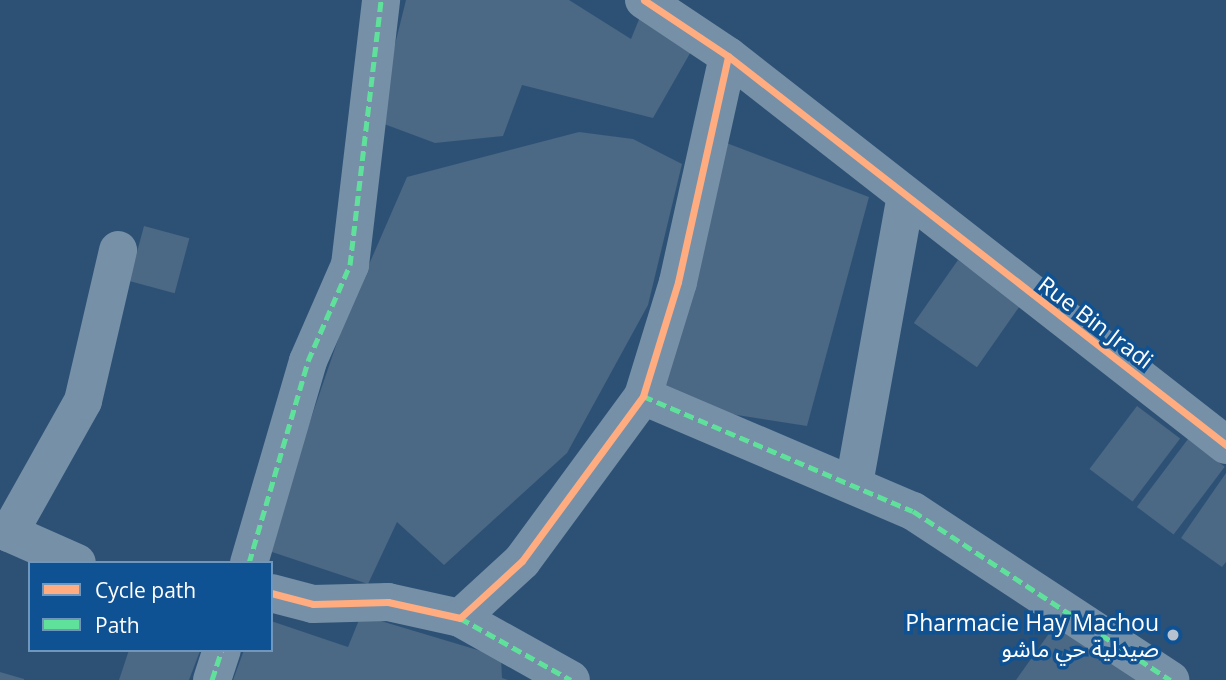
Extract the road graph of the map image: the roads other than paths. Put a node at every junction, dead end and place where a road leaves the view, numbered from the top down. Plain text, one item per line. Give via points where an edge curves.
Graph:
1 (381, 0) edge
2 (644, 0) edge
3 (728, 57) junction
4 (905, 200) junction
5 (117, 250) dead end
6 (643, 396) junction
7 (1226, 445) edge
8 (854, 484) junction
9 (5, 532) edge
10 (72, 561) edge
11 (250, 561) edge
12 (273, 594) edge
13 (460, 618) junction
14 (221, 652) edge
15 (212, 680) edge
16 (570, 680) edge
17 (1170, 680) edge

1 - 11 street via 350,265 309,361
2 - 3 street, Rue Bin Jradi
3 - 4 street, Rue Bin Jradi
3 - 6 street via 678,282
4 - 7 street, Rue Bin Jradi
4 - 8 street
5 - 9 street via 101,346 83,401
6 - 8 street
6 - 13 street via 522,561
8 - 17 street via 913,511
9 - 10 street
12 - 13 street via 313,604 388,602
13 - 16 street
14 - 15 street

